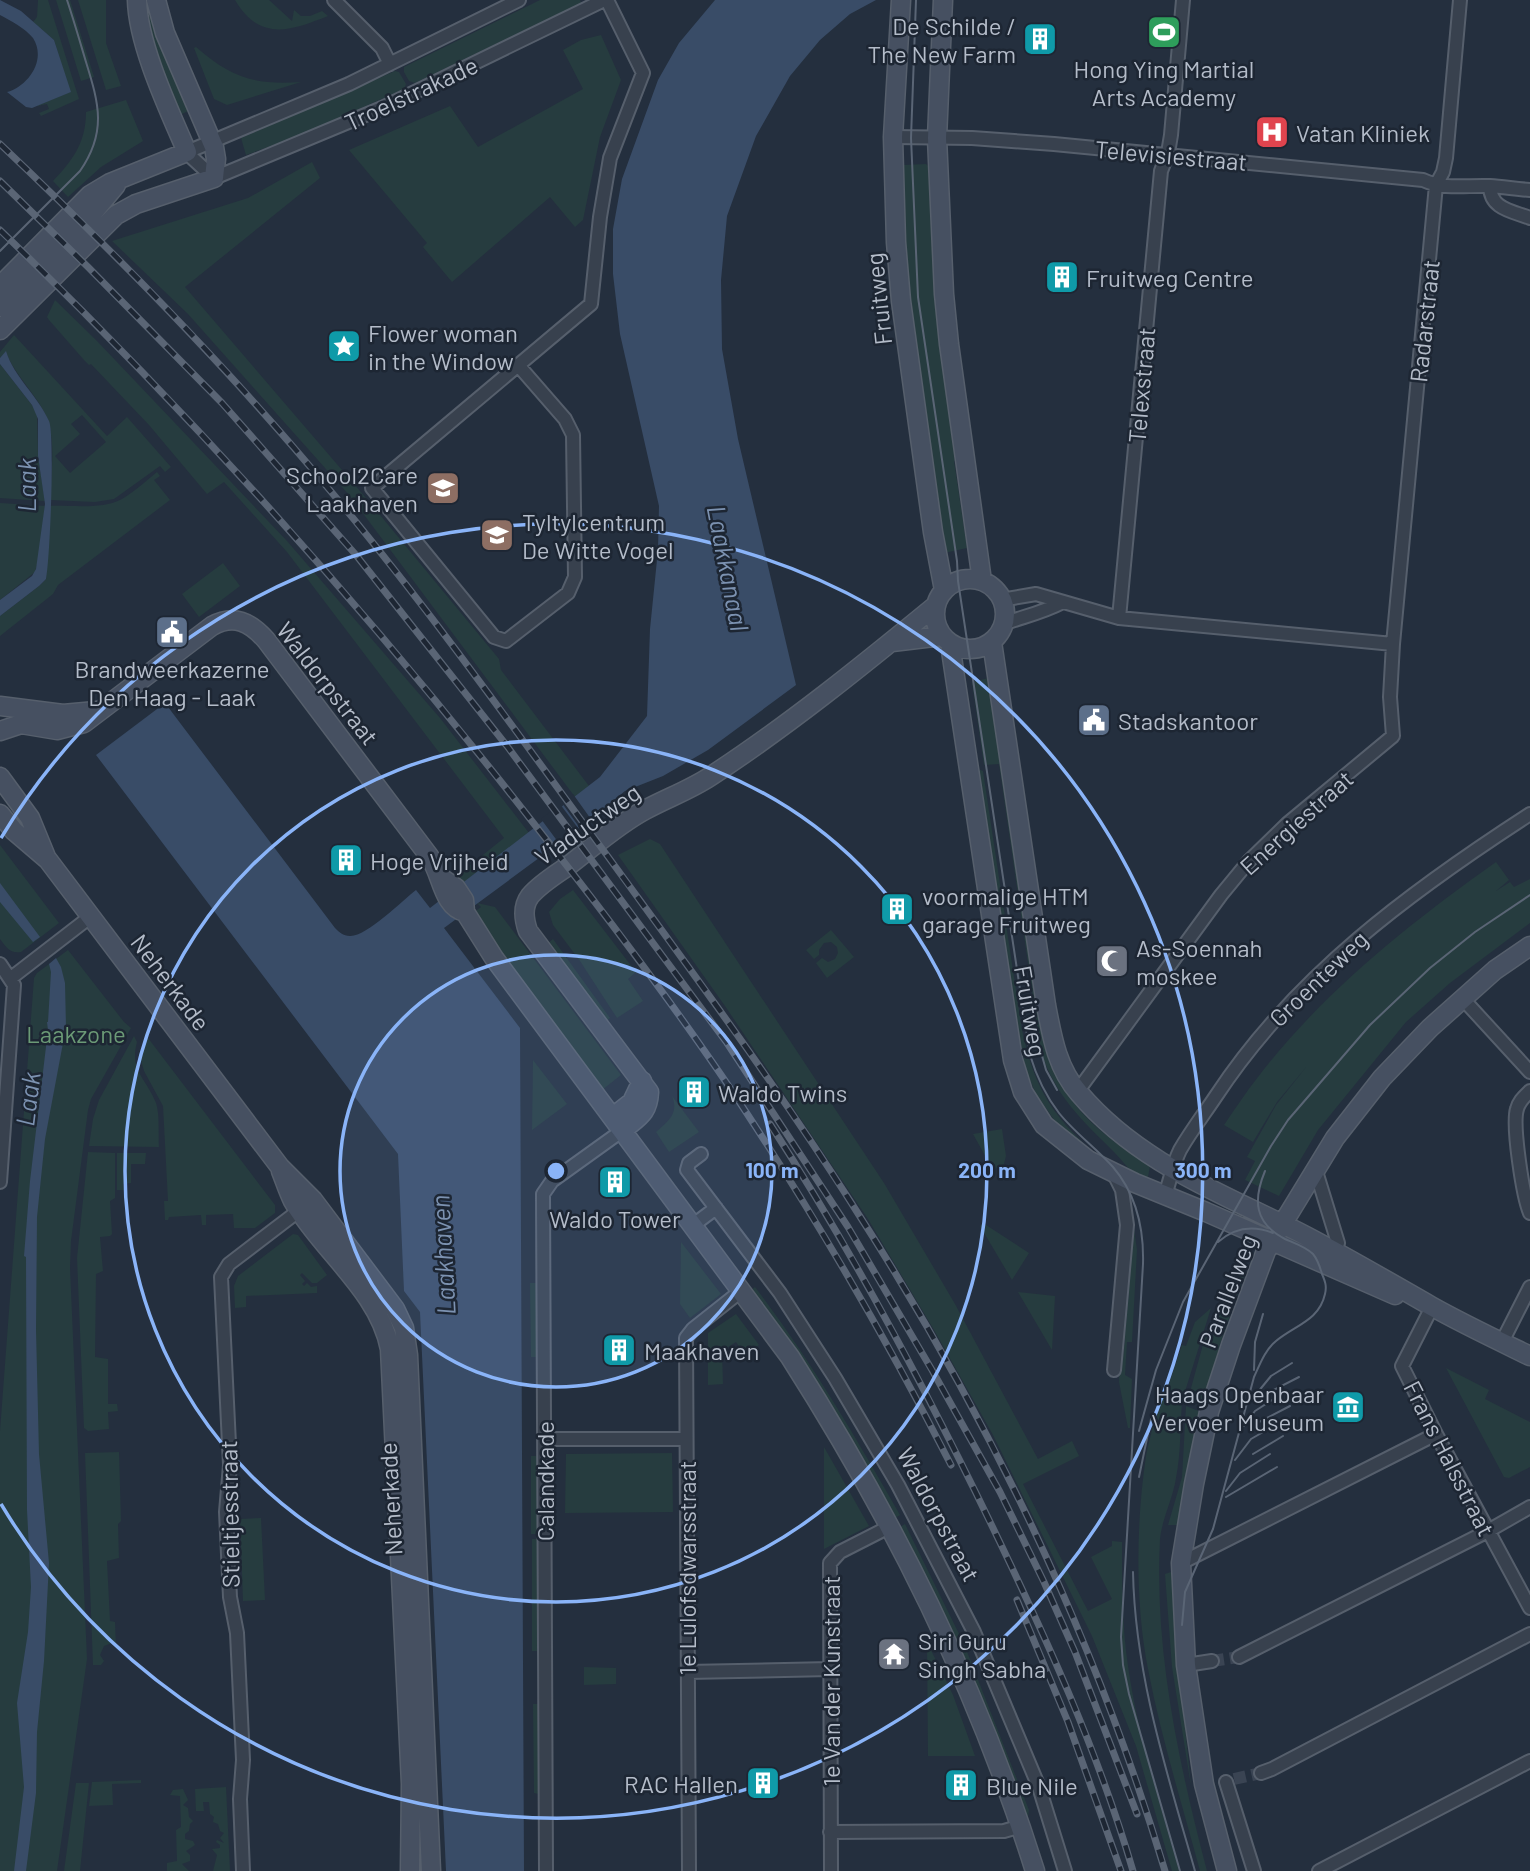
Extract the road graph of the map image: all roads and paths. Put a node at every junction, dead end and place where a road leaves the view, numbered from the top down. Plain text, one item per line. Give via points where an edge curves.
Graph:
1 (137, 0) edge
2 (156, 0) edge
3 (334, 0) edge
4 (519, 0) edge
5 (605, 0) edge
6 (901, 0) edge
7 (943, 0) edge
8 (1184, 0) edge
9 (1460, 0) edge
10 (390, 64) junction
11 (893, 137) junction
12 (937, 138) junction
13 (212, 142) junction
14 (187, 152) junction
15 (1168, 153) junction
16 (124, 178) junction
17 (214, 178) junction
18 (1436, 185) junction
19 (1490, 186) junction
20 (1530, 190) edge
21 (136, 204) junction
22 (91, 215) junction
23 (1530, 218) edge
24 (0, 286) edge
25 (0, 307) edge
26 (0, 330) edge
27 (517, 365) junction
28 (982, 582) junction
29 (940, 598) junction
30 (1002, 600) junction
31 (1063, 602) junction
32 (1119, 618) junction
33 (1003, 624) junction
34 (946, 640) junction
35 (892, 642) junction
36 (992, 642) junction
37 (1393, 644) junction
38 (108, 705) junction
39 (0, 706) edge
40 (0, 731) edge
41 (0, 777) edge
42 (0, 814) edge
43 (1530, 814) edge
44 (48, 860) junction
45 (90, 917) junction
46 (1530, 946) edge
47 (0, 964) edge
48 (11, 978) junction
49 (1463, 999) junction
50 (1530, 1072) edge
51 (1530, 1091) edge
52 (1077, 1092) junction
53 (3, 1109) edge
54 (618, 1124) junction
55 (701, 1154) dead end
56 (1315, 1168) junction
57 (1173, 1170) junction
58 (1114, 1174) junction
59 (0, 1182) edge
60 (1165, 1195) junction
61 (306, 1205) junction
62 (716, 1208) junction
63 (1530, 1213) edge
64 (1282, 1224) junction
65 (692, 1226) junction
66 (1271, 1241) junction
67 (1335, 1251) junction
68 (1530, 1287) edge
69 (741, 1291) junction
70 (1432, 1307) junction
71 (1502, 1342) junction
72 (1530, 1356) edge
73 (1115, 1370) dead end
74 (1436, 1434) junction
75 (544, 1439) junction
76 (685, 1439) junction
77 (1530, 1507) edge
78 (891, 1526) junction
79 (1488, 1531) junction
80 (1181, 1563) junction
81 (1530, 1608) edge
82 (1530, 1634) edge
83 (1239, 1657) tunnel mouth
84 (1212, 1661) tunnel mouth
85 (1186, 1665) junction
86 (830, 1670) junction
87 (687, 1672) junction
88 (1530, 1762) edge
89 (1261, 1773) tunnel mouth
90 (1204, 1784) junction
91 (1021, 1826) junction
92 (830, 1832) junction
93 (243, 1871) edge
94 (410, 1871) edge
95 (431, 1871) edge
96 (546, 1871) edge
97 (689, 1871) edge
98 (831, 1871) edge
99 (1035, 1871) edge
100 (1065, 1871) edge
101 (1227, 1871) edge
102 (1254, 1871) edge
103 (1319, 1871) edge

1 - 14 street via 145,46
2 - 13 street via 162,26
3 - 10 street via 382,48
4 - 10 street, Troelstrakade
5 - 17 street, Troelstrakade via 382,108
5 - 27 street via 643,74 610,158 591,304
6 - 11 street, Fruitweg
7 - 12 street
8 - 15 street, Telexstraat
9 - 18 street, Radarstraat via 1446,159
10 - 13 street, Troelstrakade
11 - 12 street, Televisiestraat
11 - 29 street, Fruitweg via 901,302
12 - 15 street, Televisiestraat
12 - 28 street via 948,344
13 - 14 street, Troelstrakade
13 - 17 street
14 - 16 street
14 - 17 street
15 - 18 street, Televisiestraat
15 - 32 street, Telexstraat via 1161,171
16 - 22 street
16 - 24 street via 85,200
17 - 21 street
18 - 19 street, Televisiestraat
18 - 37 street, Radarstraat
19 - 20 street, Televisiestraat
19 - 23 street via 1494,203
21 - 22 street
21 - 26 street via 101,228
22 - 25 street
27 - 27 street via 372,488 494,637 506,640 568,593 575,577 573,435 565,419
28 - 29 street via 962,580
28 - 30 street
29 - 34 street via 935,622
29 - 35 street, Viaductweg
30 - 31 street via 1036,594
30 - 33 street
31 - 32 street
31 - 33 street
32 - 37 street
33 - 36 street
34 - 35 street
34 - 36 street via 972,650
34 - 58 street, Fruitweg via 1020,1084 1044,1125 1079,1154
35 - 54 street, Viaductweg via 712,776 620,826 531,895 524,918 528,931 649,1092 643,1114
36 - 52 street, Fruitweg via 1054,1048
37 - 52 street, Energiestraat via 1393,736 1249,861
38 - 39 street, Waldorpstraat via 73,714
38 - 40 street, Waldorpstraat via 69,729 21,724
38 - 54 street, Waldorpstraat via 212,626 228,619 244,621 265,640 451,892 464,900 465,912 494,958
41 - 44 street, Neherkade via 30,818
42 - 44 street, Neherkade
43 - 57 street, Groenteweg via 1455,862 1334,958 1233,1070
44 - 45 street, Neherkade
45 - 48 street
45 - 61 street, Neherkade via 280,1167 291,1197
46 - 49 street, Parallelweg
47 - 48 street
48 - 53 street
49 - 50 street
49 - 56 street, Parallelweg via 1382,1078
51 - 63 street via 1521,1099 1516,1117
52 - 57 street, Fruitweg via 1120,1133
53 - 59 street
54 - 65 street, Waldorpstraat
54 - 75 street, Calandkade via 543,1194
55 - 62 street, Waldorpstraat via 687,1170
56 - 64 street, Parallelweg
56 - 67 street via 1338,1243
57 - 60 street, Groenteweg
57 - 64 street, Fruitweg
58 - 60 street, Fruitweg
58 - 73 street via 1122,1190 1127,1225
60 - 66 street, Fruitweg
61 - 93 street, Stieltjesstraat via 229,1264 221,1280 230,1465 226,1512 243,1760
61 - 94 street, Neherkade via 377,1315 390,1349 411,1793
61 - 95 street, Neherkade via 395,1309 406,1334
62 - 65 street
62 - 100 street, Waldorpstraat via 780,1293 898,1485 974,1632 1039,1787
64 - 66 street, Parallelweg
64 - 67 street, Fruitweg
65 - 69 street, Waldorpstraat
66 - 70 street, Fruitweg via 1385,1292
66 - 80 street, Parallelweg via 1209,1412
67 - 70 street, Fruitweg
68 - 71 street
69 - 76 street, 1e Lulofsdwarsstraat via 685,1338
69 - 78 street, Waldorpstraat via 832,1422
70 - 71 street
70 - 74 street, Frans Halsstraat via 1402,1366
71 - 72 street
74 - 79 street, Frans Halsstraat
74 - 80 street
75 - 76 street
75 - 96 street, Calandkade
76 - 87 street, 1e Lulofsdwarsstraat
77 - 79 street
78 - 86 street, 1e Van der Kunstraat via 841,1552 830,1563
78 - 91 street, Waldorpstraat via 950,1644
79 - 81 street, Frans Halsstraat
79 - 83 street
80 - 85 street, Parallelweg
82 - 89 street
84 - 85 street
85 - 90 street, Parallelweg
86 - 87 street
86 - 92 street, 1e Van der Kunstraat
87 - 97 street, 1e Lulofsdwarsstraat
88 - 103 street
90 - 101 street, Parallelweg
90 - 102 street via 1230,1780
91 - 92 street via 1004,1831
91 - 99 street, Waldorpstraat
92 - 98 street, 1e Van der Kunstraat

